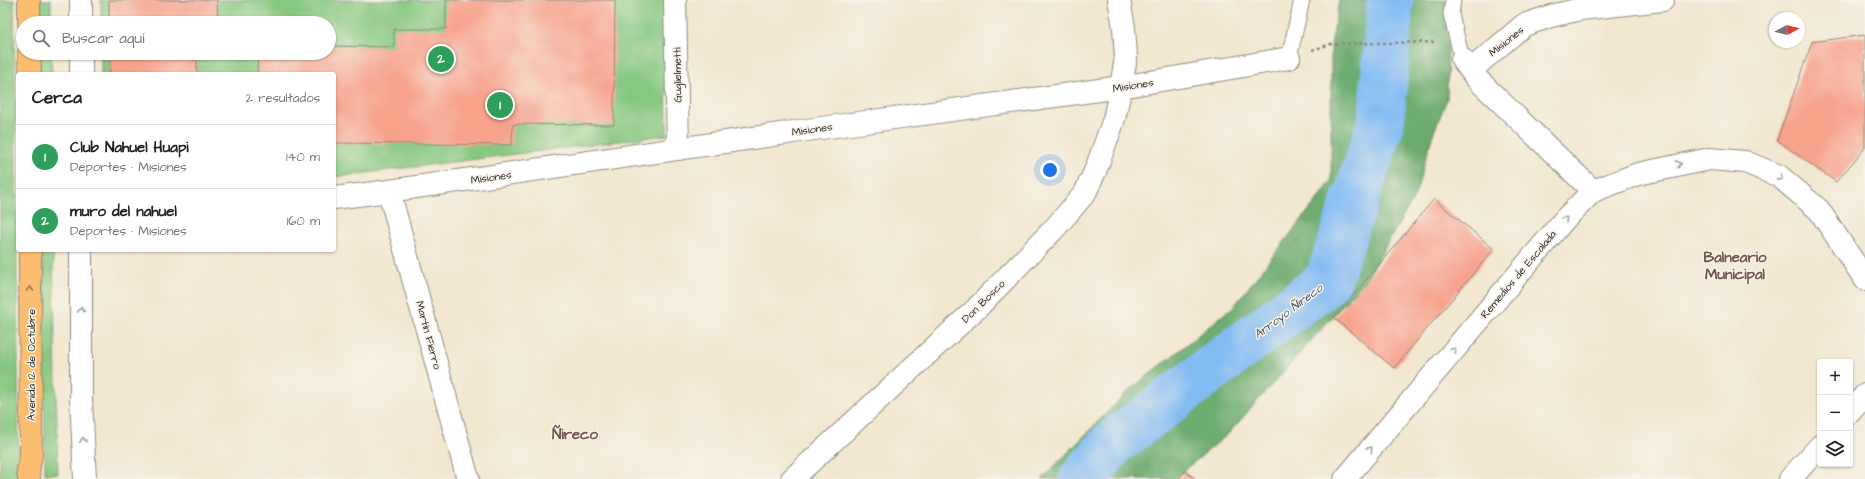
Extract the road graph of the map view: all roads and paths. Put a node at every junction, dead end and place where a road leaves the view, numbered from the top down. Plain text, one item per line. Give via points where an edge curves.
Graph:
1 (29, 0) edge
2 (81, 0) edge
3 (675, 0) edge
4 (1119, 0) edge
5 (1302, 0) edge
6 (1453, 0) edge
7 (1663, 0) edge
8 (29, 16) edge
9 (81, 16) edge
10 (1440, 42) dead end
11 (1331, 44) dead end
12 (1289, 58) joint
13 (30, 60) edge
14 (81, 60) edge
15 (1466, 65) junction
16 (30, 72) edge
17 (81, 72) edge
18 (1121, 87) junction
19 (678, 149) junction
20 (1593, 191) junction
21 (389, 192) junction
22 (336, 198) edge
23 (30, 252) edge
24 (81, 252) edge
25 (1865, 279) edge
26 (1865, 395) edge
27 (1853, 409) edge
28 (1817, 449) edge
29 (31, 454) junction
30 (29, 479) edge
31 (41, 479) edge
32 (86, 479) edge
33 (468, 479) edge
34 (792, 479) edge
35 (1345, 479) edge
36 (1790, 479) edge

1 - 8 main road
2 - 9 street
3 - 19 street, Guglielmetti
4 - 18 street, Don Bosco via 1126,57
5 - 12 lane
6 - 15 lane via 1451,14
7 - 15 street, Misiones via 1581,9 1551,16 1524,25
10 - 11 path
12 - 18 street, Misiones
13 - 16 main road
14 - 17 street
15 - 20 street via 1477,79
18 - 19 street, Misiones
18 - 34 street, Don Bosco via 1114,119 1085,193 1054,229 976,309
19 - 21 street, Misiones
20 -> 25 street, Remedios de Escalada via 1638,174 1683,163 1710,159 1745,162 1778,176 1819,210
35 -> 20 street, Remedios de Escalada via 1564,220
21 - 22 street, Misiones
21 - 33 street, Martín Fierro
29 -> 23 main road, Avenida 12 de Octubre
32 -> 24 street via 81,398
26 - 27 street
28 - 36 street
29 - 30 main road, Avenida 12 de Octubre
29 - 31 main road

